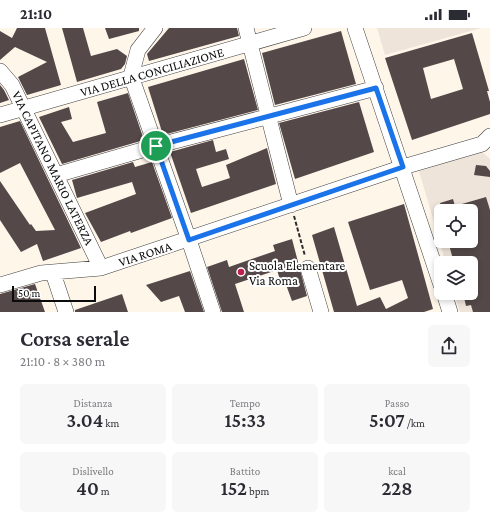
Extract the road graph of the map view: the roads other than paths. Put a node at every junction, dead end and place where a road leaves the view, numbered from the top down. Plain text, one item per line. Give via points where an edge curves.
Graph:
1 (155, 28) edge
2 (246, 28) edge
3 (304, 28) edge
4 (355, 28) edge
5 (250, 44) junction
6 (0, 71) edge
7 (131, 76) junction
8 (376, 88) junction
9 (23, 109) junction
10 (0, 115) edge
11 (269, 117) junction
12 (487, 143) edge
13 (156, 146) junction
14 (403, 167) junction
15 (56, 175) junction
16 (291, 205) junction
17 (189, 240) junction
18 (434, 263) edge
19 (101, 268) junction
20 (308, 268) road end
21 (53, 273) junction
22 (0, 285) edge
23 (66, 312) edge
24 (213, 312) edge
25 (321, 312) edge

1 - 7 street via 138,50
2 - 5 street
3 - 5 street, VIA DELLA CONCILIAZIONE
4 - 8 street
5 - 7 street, VIA DELLA CONCILIAZIONE
5 - 11 street
6 - 9 street, VIA CAPITANO MARIO LATERZA via 12,84
7 - 9 street, VIA DELLA CONCILIAZIONE
7 - 13 street
8 - 11 street
8 - 14 street
9 - 10 street, VIA DELLA CONCILIAZIONE
9 - 15 street, VIA CAPITANO MARIO LATERZA
11 - 13 street
11 - 16 street
12 - 14 street, VIA ROMA
13 - 15 street
13 - 17 street
14 - 16 street, VIA ROMA
14 - 18 street
15 - 19 street, VIA CAPITANO MARIO LATERZA
16 - 17 street, VIA ROMA
17 - 19 street, VIA ROMA
17 - 24 street
19 - 21 street, VIA ROMA
20 - 25 street
21 - 22 street, VIA ROMA via 41,273
21 - 23 street

